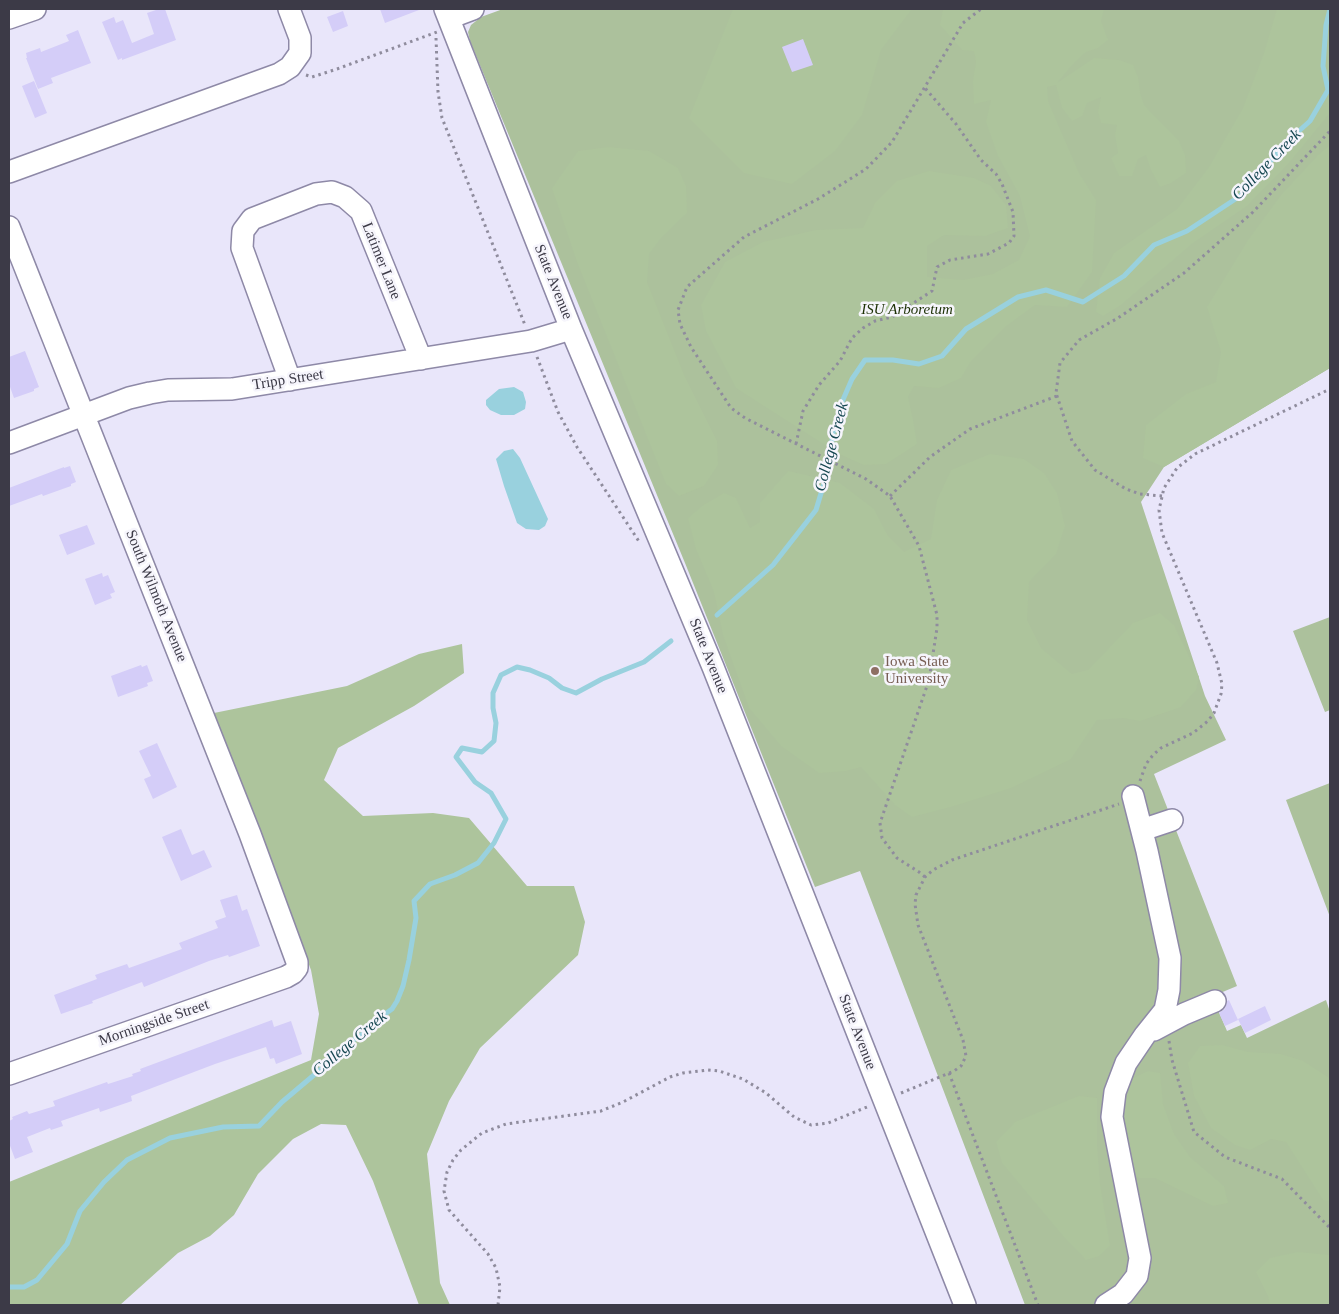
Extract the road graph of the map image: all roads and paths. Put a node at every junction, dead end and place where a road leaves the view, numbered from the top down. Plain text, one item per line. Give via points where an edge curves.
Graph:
1 (35, 9) edge
2 (288, 9) edge
3 (473, 9) edge
4 (980, 9) edge
5 (9, 18) edge
6 (442, 22) edge
7 (290, 67) junction
8 (925, 88) junction
9 (1330, 131) edge
10 (9, 172) edge
11 (9, 227) edge
12 (571, 329) junction
13 (527, 332) dead end
14 (534, 350) dead end
15 (421, 359) junction
16 (290, 380) junction
17 (1330, 388) edge
18 (1057, 396) junction
19 (83, 415) junction
20 (9, 443) edge
21 (796, 444) junction
22 (890, 496) junction
23 (1162, 496) junction
24 (643, 550) dead end
25 (1133, 796) junction
26 (1172, 820) dead end
27 (1142, 830) junction
28 (925, 877) junction
29 (296, 968) joint
30 (1170, 976) junction
31 (1167, 1023) junction
32 (1145, 1035) junction
33 (9, 1074) edge
34 (950, 1074) junction
35 (898, 1094) dead end
36 (866, 1107) dead end
37 (1330, 1228) edge
38 (498, 1305) edge
39 (966, 1305) edge
40 (1038, 1305) edge
41 (1106, 1305) edge

1 - 5 street
2 - 7 street via 300,38 300,53
3 - 6 street
4 - 8 path via 963,23
6 - 7 path via 312,77 297,73
6 - 12 street, State Avenue
6 - 13 path via 438,92 442,118
7 - 10 street via 267,79
8 - 21 path via 981,160 996,174 1013,212 1014,236 1009,243 988,254 950,260 937,267 932,291 892,316 863,328 852,338 803,410
8 - 21 path via 892,142 866,169 818,199 744,237 687,287 678,310 680,324 691,347 731,408
9 - 18 path via 1253,212 1184,272 1118,318 1079,340 1060,363
11 - 19 street, South Wilmoth Avenue
12 - 15 street, Tripp Street via 531,341
12 - 39 street, State Avenue via 713,667
14 - 24 path via 558,412 577,447
15 - 16 street, Tripp Street
15 - 16 street, Latimer Lane via 361,211 345,197 332,192 316,194 252,219 244,231 242,248
16 - 19 street, Tripp Street via 232,389 150,393
17 - 23 path via 1194,454 1176,468
18 - 22 path via 970,429 930,457
18 - 23 path via 1072,441 1095,470 1126,489
19 - 20 street, Tripp Street
19 - 29 street, South Wilmoth Avenue via 250,834 295,954
21 - 22 path via 866,479
22 - 28 path via 919,546 937,615 937,628 929,680 880,823 882,838 897,858
23 - 25 path via 1159,510 1162,533 1217,663 1222,694 1208,721 1153,755
25 - 27 street
25 - 28 path via 1094,814 952,860
26 - 27 street
27 - 30 street via 1170,958
28 - 34 path via 916,895 918,925 965,1048 965,1061
29 - 33 street, Morningside Street via 286,977
30 - 31 street via 1182,1000 1206,1005
30 - 32 street via 1165,1010
31 - 32 street
31 - 37 path via 1172,1060 1194,1132 1225,1157 1282,1179
32 - 41 street via 1126,1063 1115,1092 1112,1117 1140,1258 1137,1276 1123,1294
34 - 35 path
34 - 40 path
36 - 38 path via 828,1123 811,1125 794,1118 766,1093 743,1079 719,1071 702,1070 670,1078 601,1111 512,1123 482,1133 453,1160 444,1191 449,1210 488,1254 496,1268 500,1288

